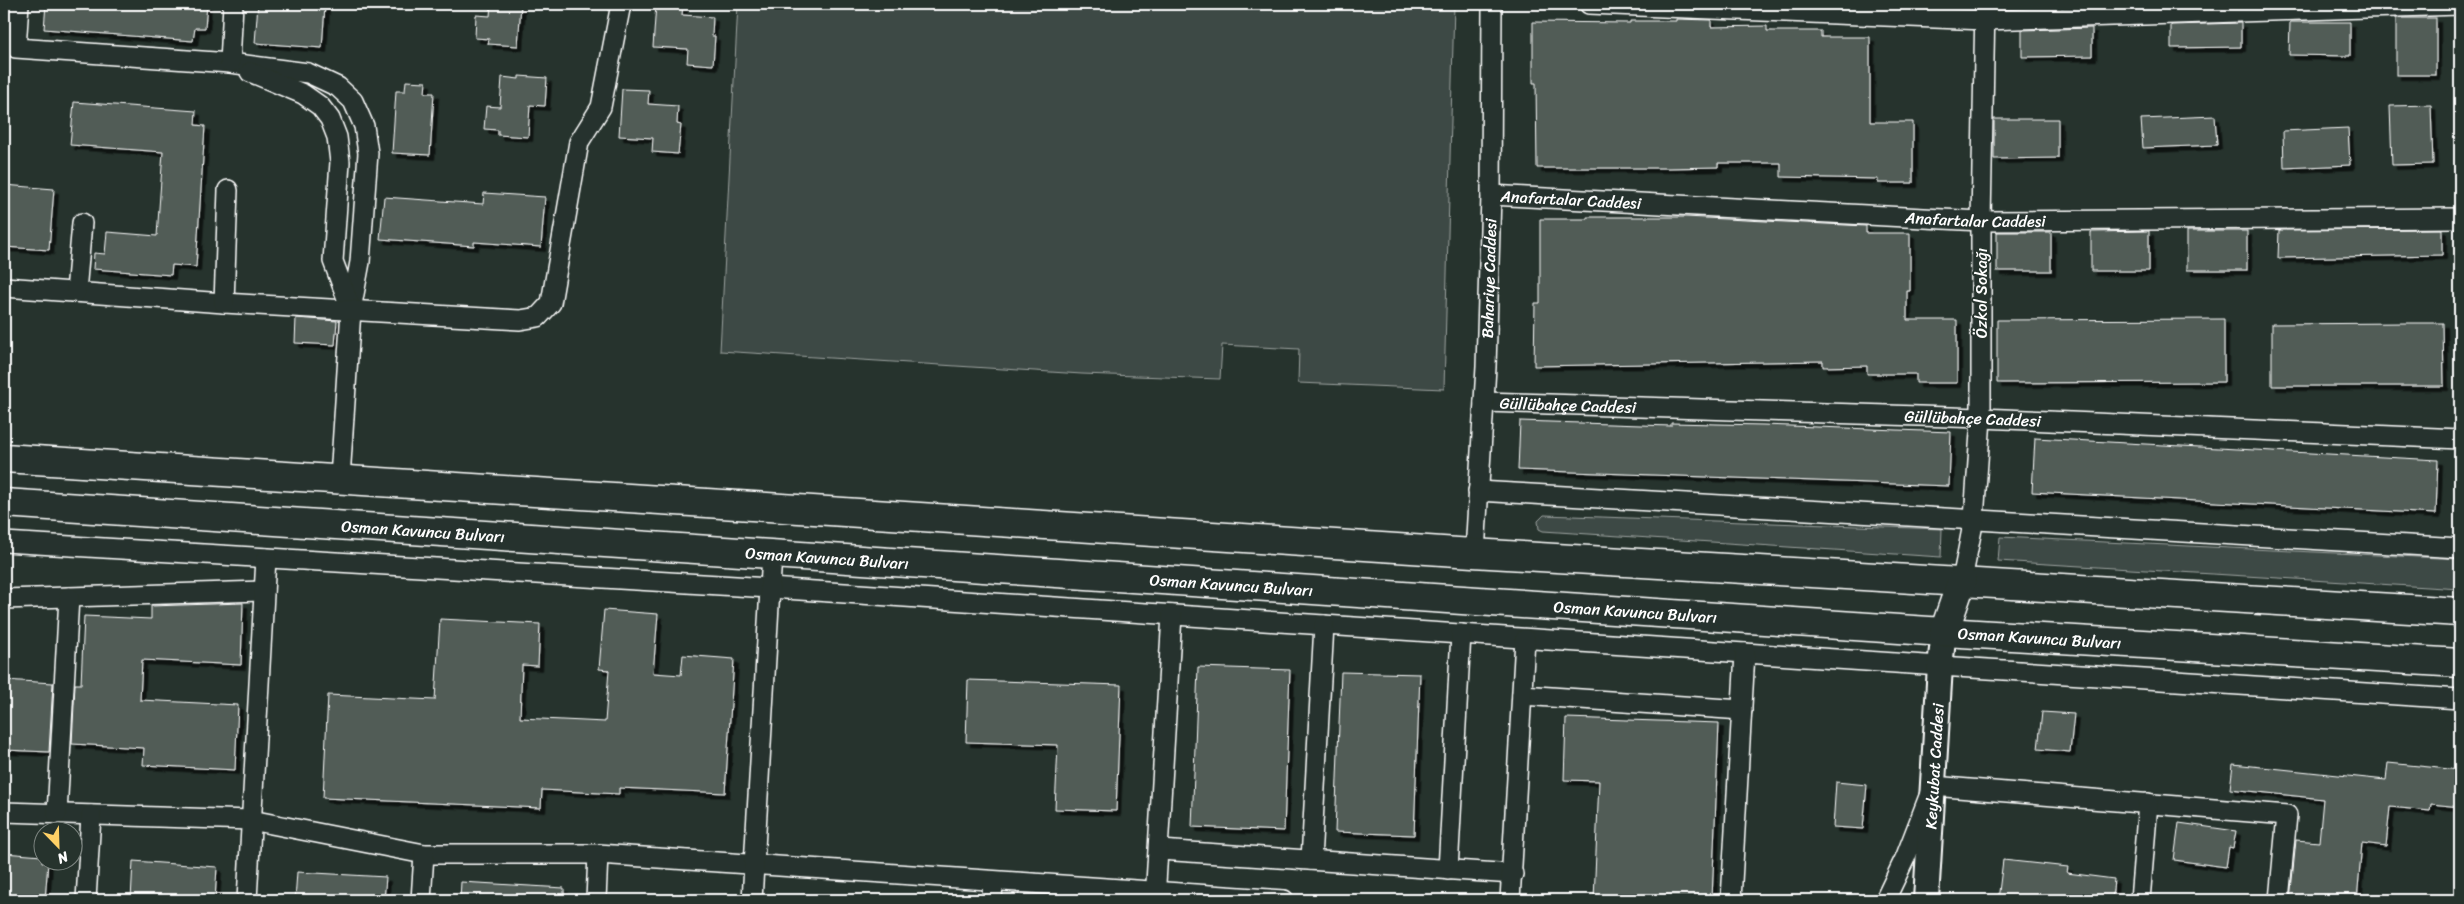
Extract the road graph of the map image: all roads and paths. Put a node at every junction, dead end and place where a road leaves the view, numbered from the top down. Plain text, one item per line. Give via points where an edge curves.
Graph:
1 (19, 4) edge
2 (233, 4) edge
3 (621, 4) edge
4 (1492, 4) edge
5 (1589, 4) edge
6 (2460, 5) edge
7 (1985, 12) edge
8 (230, 63) junction
9 (228, 190) dead end
10 (1490, 195) junction
11 (2460, 218) edge
12 (1981, 221) junction
13 (82, 223) dead end
14 (4, 287) edge
15 (76, 292) junction
16 (224, 303) junction
17 (351, 310) junction
18 (1484, 402) junction
19 (1981, 418) junction
20 (2460, 439) edge
21 (4, 458) edge
22 (340, 478) junction
23 (1478, 491) junction
24 (4, 503) edge
25 (1974, 519) junction
26 (4, 542) edge
27 (2460, 548) edge
28 (1475, 553) junction
29 (772, 554) junction
30 (266, 558) junction
31 (1962, 580) junction
32 (770, 588) junction
33 (264, 591) junction
34 (69, 597) junction
35 (4, 600) edge
36 (2460, 612) edge
37 (1172, 615) junction
38 (1324, 625) junction
39 (1944, 632) junction
40 (1461, 634) junction
41 (1525, 639) junction
42 (1745, 653) junction
43 (2460, 663) edge
44 (1940, 666) junction
45 (1522, 695) junction
46 (2460, 698) edge
47 (1742, 710) junction
48 (1933, 786) junction
49 (2148, 804) junction
50 (4, 812) edge
51 (57, 814) junction
52 (90, 815) junction
53 (251, 820) junction
54 (1160, 850) junction
55 (424, 854) junction
56 (598, 854) junction
57 (1311, 860) junction
58 (753, 864) junction
59 (1448, 870) junction
60 (1513, 874) junction
61 (993, 881) junction
62 (1156, 896) edge
63 (86, 900) edge
64 (247, 900) edge
65 (421, 900) edge
66 (596, 900) edge
67 (752, 900) edge
68 (992, 900) edge
69 (1284, 900) edge
70 (1510, 900) edge
71 (1732, 900) edge
72 (1884, 900) edge
73 (1926, 900) edge
74 (2140, 900) edge
75 (2279, 900) edge

1 - 8 street via 16,48
2 - 8 street
3 - 17 street via 601,107 579,142 548,308 527,320
4 - 10 street, Bahariye Caddesi
5 - 7 street
6 - 7 street
7 - 12 street, Özkol Sokağı
8 - 17 street via 303,94 320,106 330,119 337,137 340,162 333,261
8 - 17 street via 318,76 342,90 357,107 368,153 360,262
9 - 16 street
10 - 12 street, Anafartalar Caddesi
10 - 18 street, Bahariye Caddesi
11 - 12 street, Anafartalar Caddesi
12 - 19 street, Özkol Sokağı
13 - 15 street
14 - 15 street
15 - 16 street
16 - 17 street
17 - 22 street
18 - 19 street, Güllübahçe Caddesi
18 - 23 street, Bahariye Caddesi
19 - 20 street, Güllübahçe Caddesi
19 - 25 street, Özkol Sokağı
21 - 22 highway
22 - 28 highway
23 - 25 street
23 - 28 street, Bahariye Caddesi
24 - 29 highway, Osman Kavuncu Bulvarı
25 - 27 street
25 - 31 street, Özkol Sokağı
26 - 30 street
28 - 31 highway
29 - 32 street
29 - 39 highway, Osman Kavuncu Bulvarı
30 - 32 street
30 - 33 street
31 - 36 highway
31 - 39 highway
32 - 37 street
32 - 58 street
33 - 34 street
33 - 53 street
34 - 35 street
34 - 51 street
37 - 38 street
37 - 54 street
38 - 40 street
38 - 57 street
39 - 43 highway, Osman Kavuncu Bulvarı
39 - 44 street, Keykubat Caddesi
40 - 41 street
40 - 59 street
41 - 42 street
41 - 45 street
42 - 44 street
42 - 47 street
44 - 46 street
44 - 48 street, Keykubat Caddesi
45 - 47 street
45 - 60 street
47 - 71 street
48 - 49 street
48 - 72 street via 1906,856
48 - 73 street, Keykubat Caddesi
49 - 74 street
49 - 75 street via 2286,815
50 - 51 street
51 - 52 street
52 - 53 street
52 - 63 street
53 - 55 street
53 - 64 street
54 - 57 street
54 - 62 street
55 - 56 street
55 - 65 street
56 - 58 street
56 - 66 street
57 - 59 street
58 - 61 street
58 - 67 street
59 - 60 street
60 - 70 street
61 - 62 street
61 - 68 street
62 - 69 street

